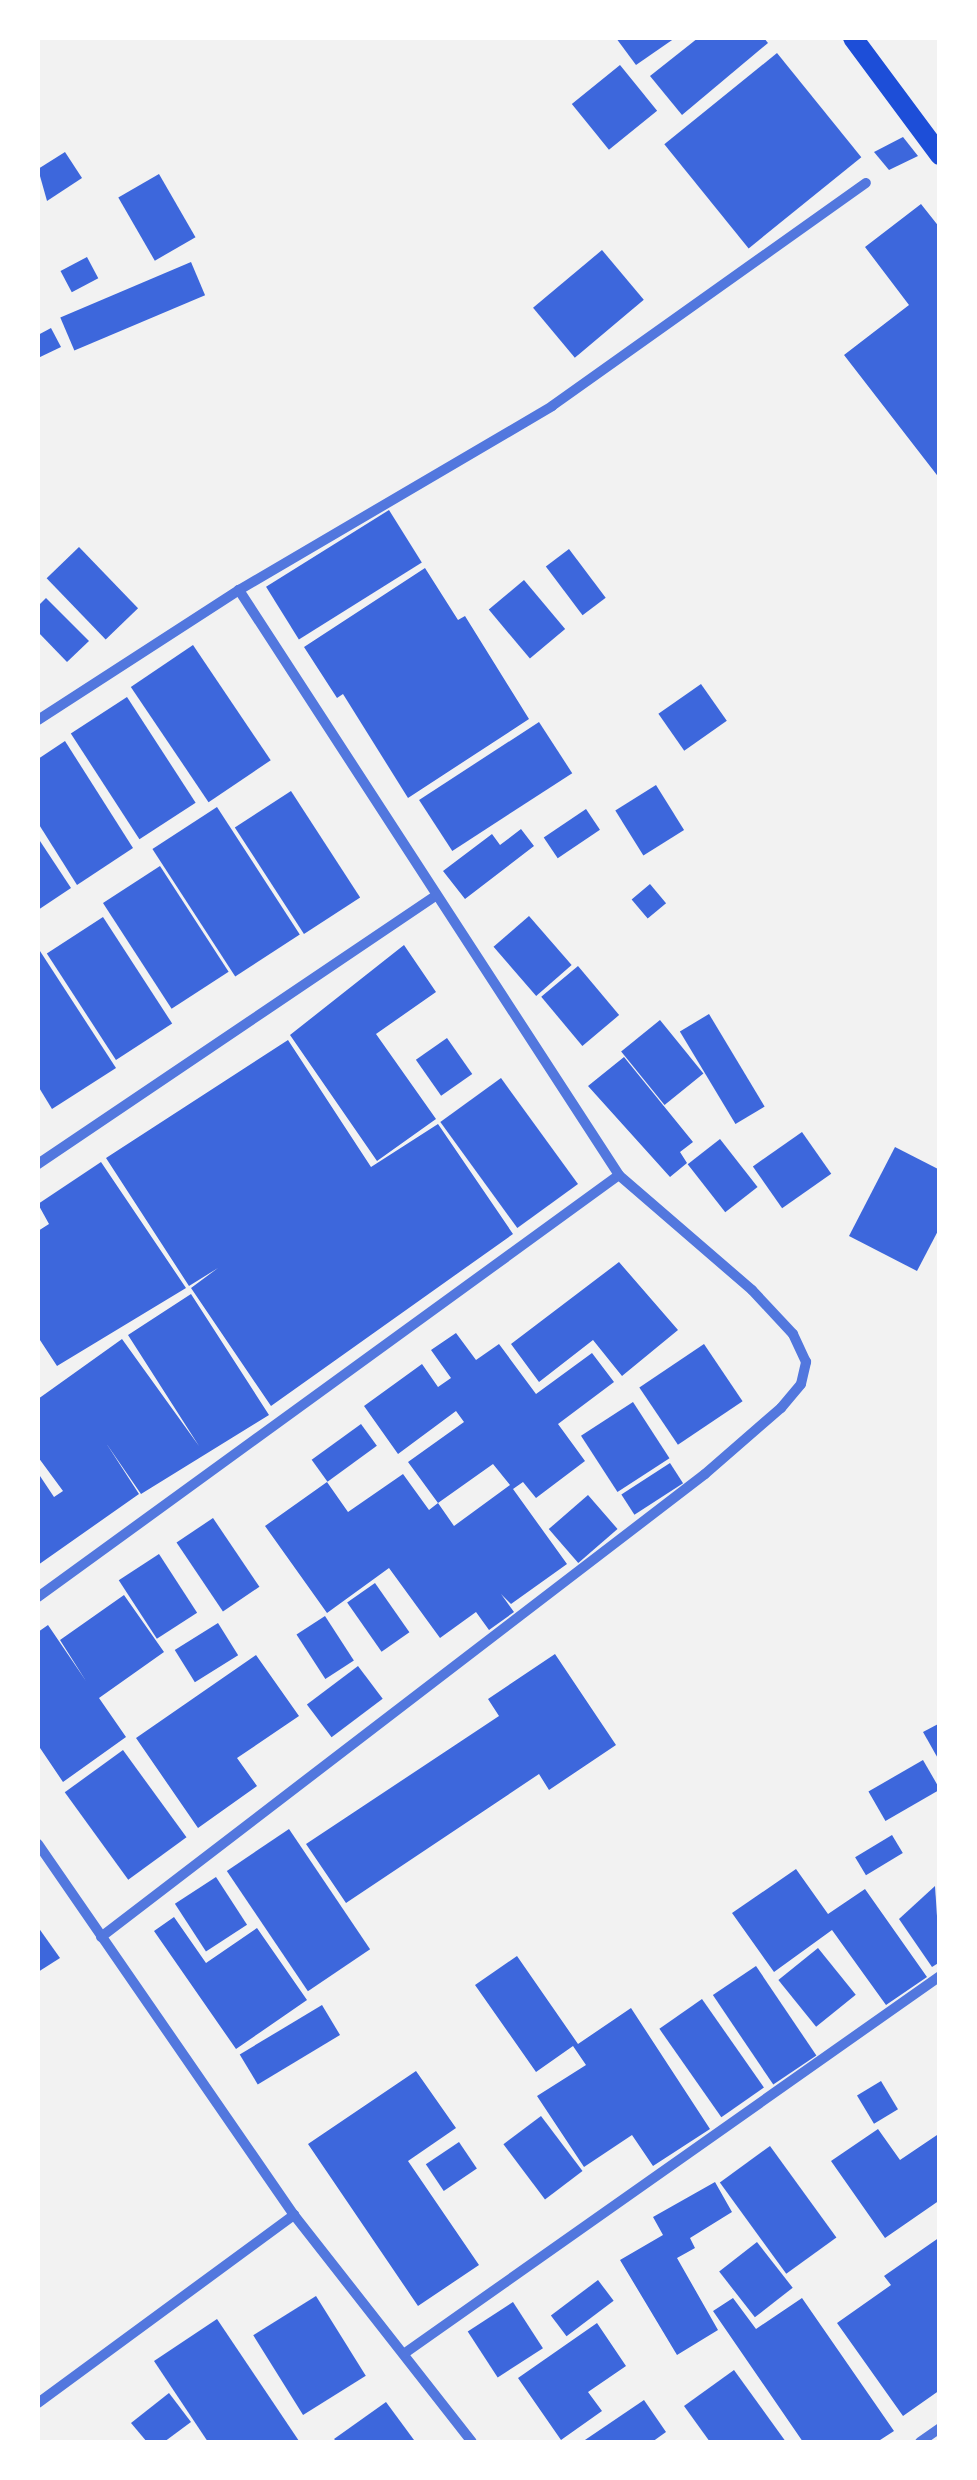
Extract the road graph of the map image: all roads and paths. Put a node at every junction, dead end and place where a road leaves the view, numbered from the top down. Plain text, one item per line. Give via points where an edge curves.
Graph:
1 (853, 38) edge
2 (940, 155) edge
3 (866, 183) dead end
4 (239, 590) junction
5 (38, 720) edge
6 (435, 896) junction
7 (38, 1164) edge
8 (618, 1175) junction
9 (38, 1597) edge
10 (38, 1844) edge
11 (101, 1937) junction
12 (940, 1976) edge
13 (294, 2215) junction
14 (405, 2353) junction
15 (38, 2403) edge
16 (940, 2428) edge
17 (472, 2442) edge
18 (920, 2442) edge

1 - 2 main road
3 - 4 street via 552,406
4 - 5 street
4 - 6 street
6 - 7 street
6 - 8 street
8 - 9 street
8 - 11 street via 793,1334 806,1362 801,1384 705,1474
10 - 11 street
11 - 13 street
12 - 14 street
13 - 14 street
13 - 15 street
14 - 17 street
16 - 18 street

